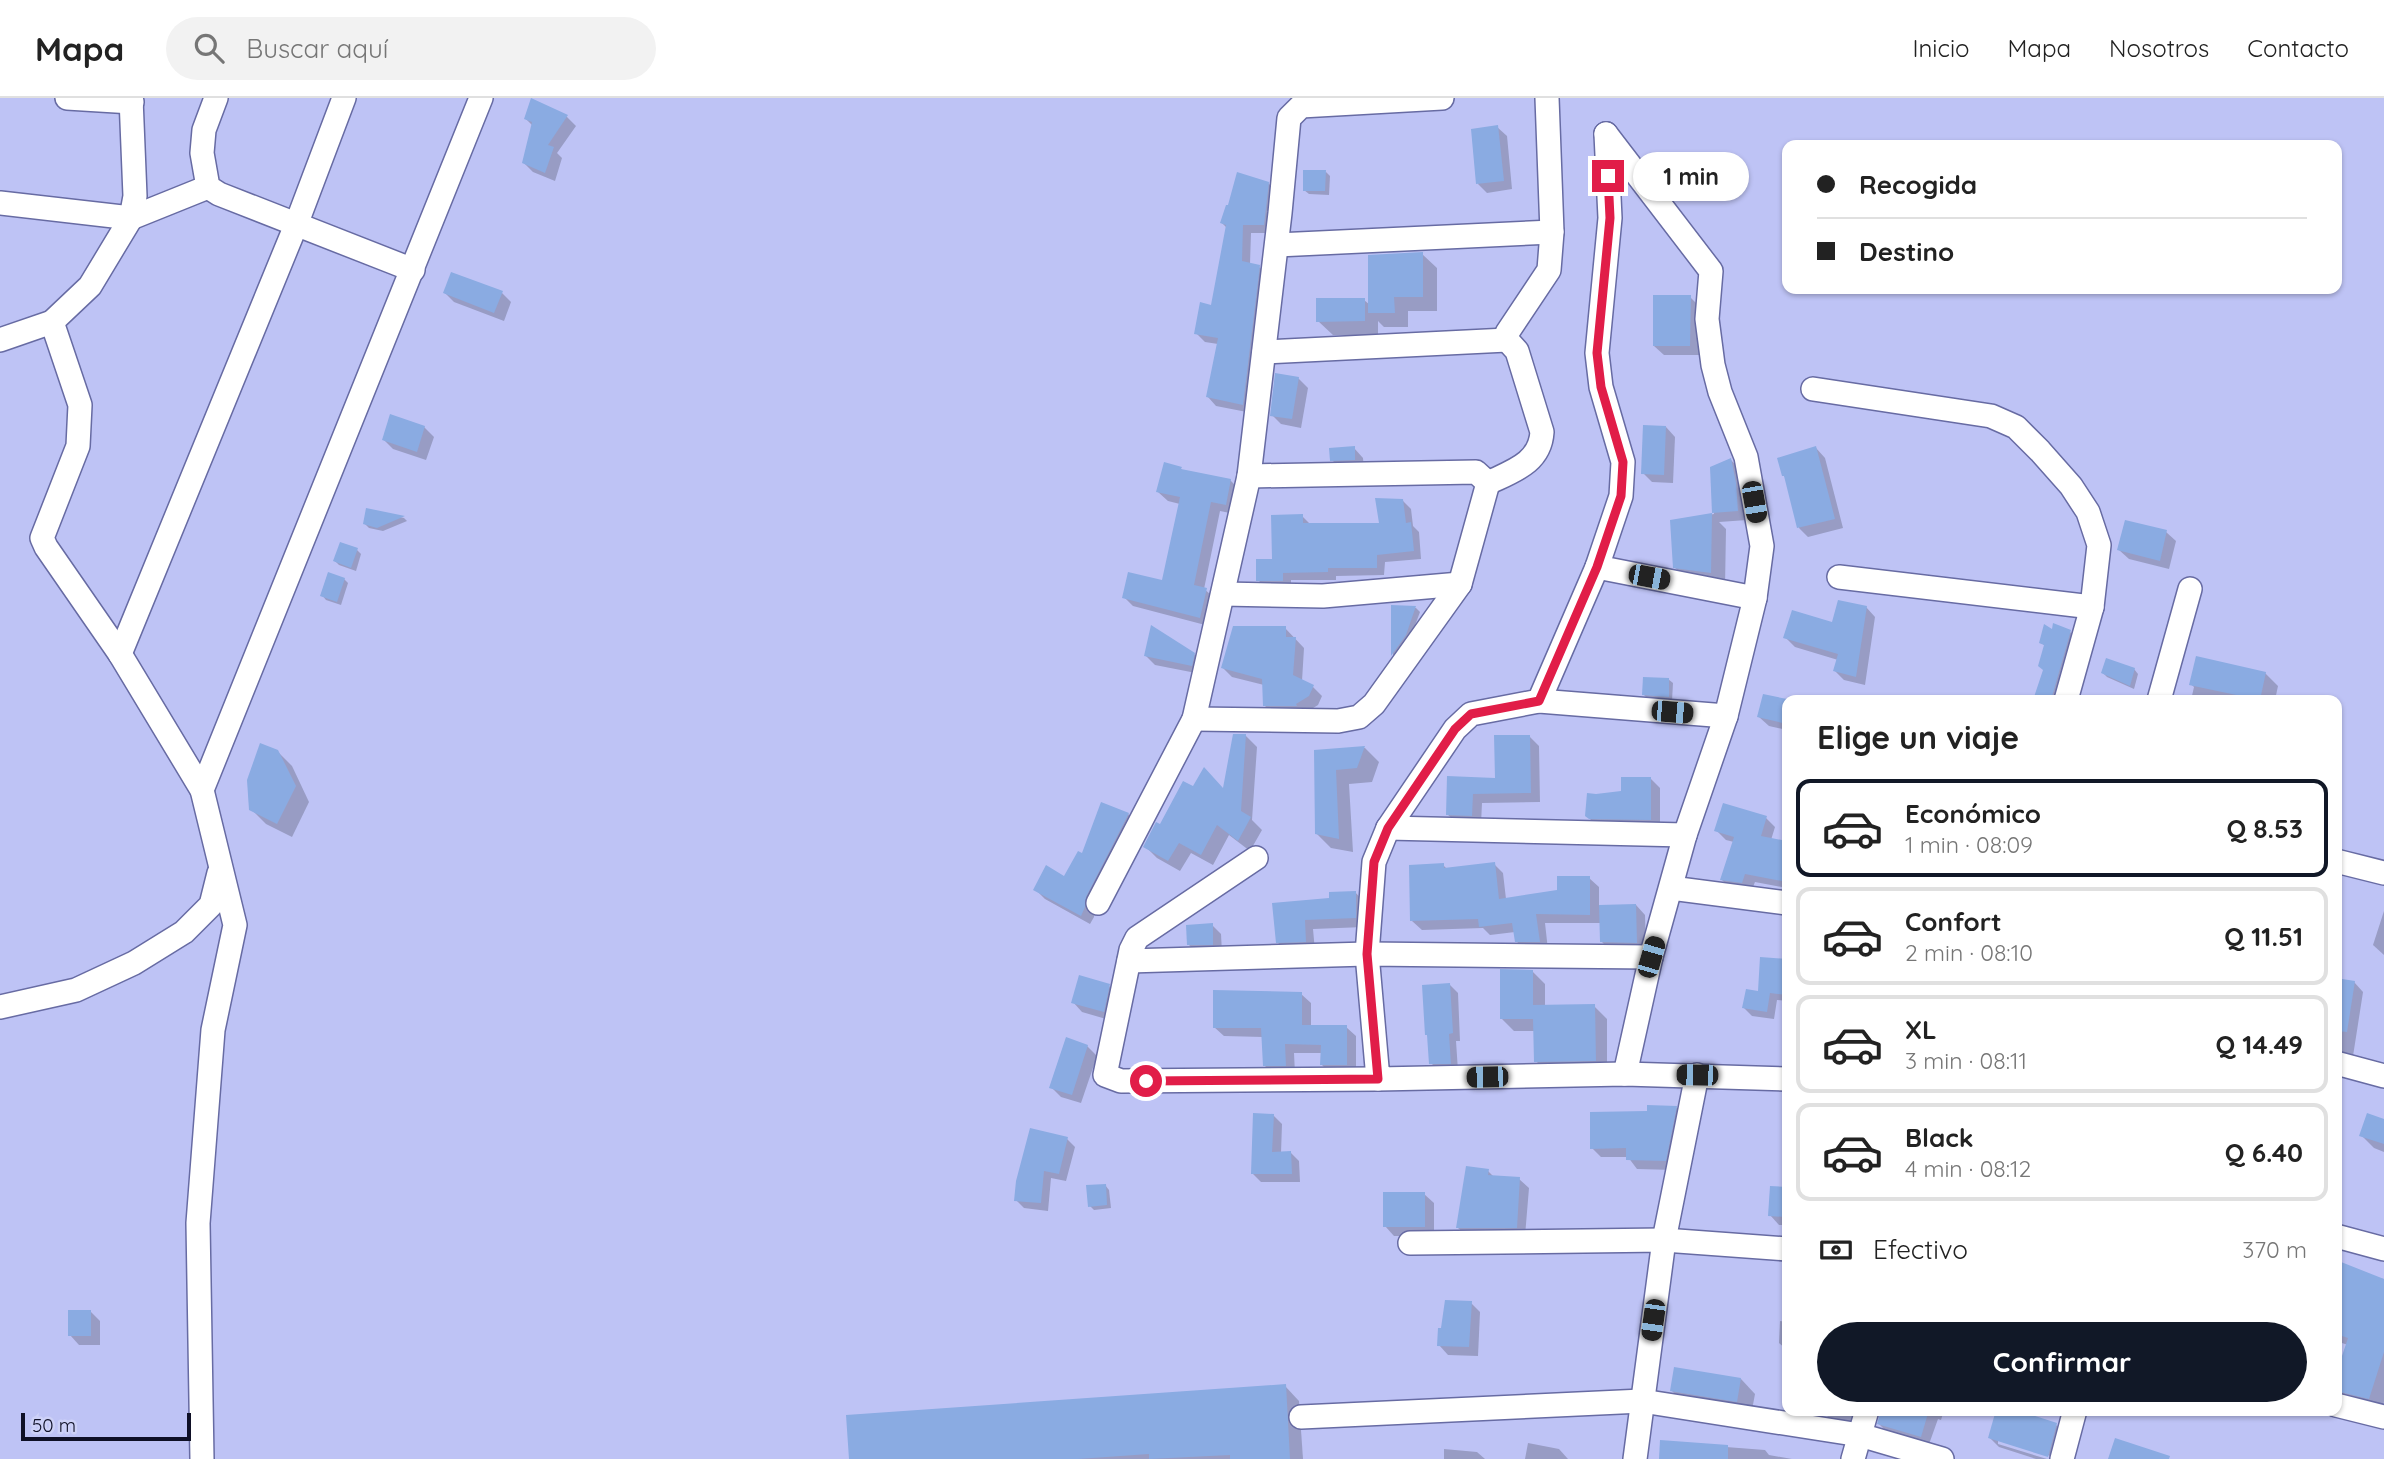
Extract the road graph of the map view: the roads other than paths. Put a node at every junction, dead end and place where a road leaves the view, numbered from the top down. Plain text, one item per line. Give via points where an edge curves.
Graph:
1 (67, 98) edge
2 (216, 98) edge
3 (344, 98) edge
4 (481, 98) edge
5 (1442, 98) edge
6 (1547, 98) edge
7 (131, 100) edge
8 (203, 189) junction
9 (0, 203) edge
10 (131, 218) junction
11 (296, 225) junction
12 (1552, 232) junction
13 (1277, 245) junction
14 (413, 270) junction
15 (52, 322) junction
16 (0, 340) edge
17 (1507, 340) junction
18 (1264, 352) junction
19 (1813, 389) dead end
20 (1249, 476) junction
21 (1488, 483) junction
22 (1597, 567) junction
23 (1839, 577) dead end
24 (1460, 584) junction
25 (2190, 589) dead end
26 (1223, 594) junction
27 (1755, 598) junction
28 (2092, 607) junction
29 (120, 654) junction
30 (2071, 695) edge
31 (2159, 695) edge
32 (1539, 701) junction
33 (1726, 716) junction
34 (1194, 719) junction
35 (202, 790) junction
36 (1388, 828) junction
37 (1685, 835) junction
38 (1256, 858) dead end
39 (2342, 862) edge
40 (220, 870) junction
41 (2384, 873) edge
42 (1671, 888) junction
43 (1782, 902) edge
44 (1098, 903) dead end
45 (1367, 954) junction
46 (1651, 957) junction
47 (1129, 961) junction
48 (0, 1007) edge
49 (2342, 1065) edge
50 (1625, 1074) junction
51 (1697, 1075) junction
52 (2384, 1076) edge
53 (1378, 1079) junction
54 (1782, 1079) edge
55 (2342, 1238) edge
56 (1664, 1240) junction
57 (1410, 1243) dead end
58 (1782, 1249) edge
59 (2384, 1249) edge
60 (1642, 1401) junction
61 (2342, 1406) edge
62 (1301, 1416) dead end
63 (1865, 1416) edge
64 (2073, 1416) edge
65 (2384, 1417) edge
66 (1860, 1435) junction
67 (202, 1459) edge
68 (1634, 1459) edge
69 (1853, 1459) edge
70 (1942, 1459) edge
71 (2062, 1459) edge

1 - 7 street
2 - 8 street via 204,130
3 - 11 street
4 - 14 street
5 - 13 street via 1301,106 1289,118 1286,130
6 - 12 street
7 - 10 street via 135,196
8 - 10 street
8 - 11 street
9 - 10 street
10 - 15 street via 90,286
11 - 14 street
11 - 29 street
12 - 13 street
12 - 17 street via 1549,270 1507,333
13 - 18 street
14 - 35 street
15 - 16 street
15 - 29 street via 80,405 78,446 42,538
17 - 18 street
17 - 21 street via 1517,351 1542,432 1541,446 1528,463
18 - 20 street
19 - 28 street via 1991,416 2016,427 2071,486 2088,512 2099,545
20 - 21 street via 1476,472
20 - 26 street
21 - 24 street
22 - 27 street
22 - 27 street via 1621,496 1623,462 1601,387 1597,353 1610,218 1606,134 1711,271 1707,319 1713,365 1746,457 1762,546
22 - 32 street
23 - 28 street
24 - 26 street via 1323,596
24 - 34 street via 1374,705 1359,717 1338,721
25 - 31 street
26 - 34 street
27 - 33 street
28 - 30 street
29 - 35 street
32 - 33 street
32 - 36 street via 1471,714 1455,729
33 - 37 street
34 - 44 street
35 - 40 street
36 - 37 street
36 - 45 street via 1374,862
37 - 42 street
38 - 47 street via 1137,937
39 - 41 street
40 - 48 street via 211,905 184,932 76,990
40 - 67 street via 235,925 213,1030 198,1223
42 - 43 street
42 - 46 street
45 - 46 street
45 - 47 street
45 - 53 street
46 - 50 street
47 - 53 street via 1106,1067 1105,1074 1112,1079
49 - 52 street
50 - 51 street
50 - 53 street
51 - 54 street
51 - 56 street
55 - 59 street
56 - 57 street
56 - 58 street
56 - 60 street
60 - 62 street
60 - 66 street
60 - 68 street
61 - 65 street
63 - 66 street
64 - 71 street
66 - 69 street
66 - 70 street

